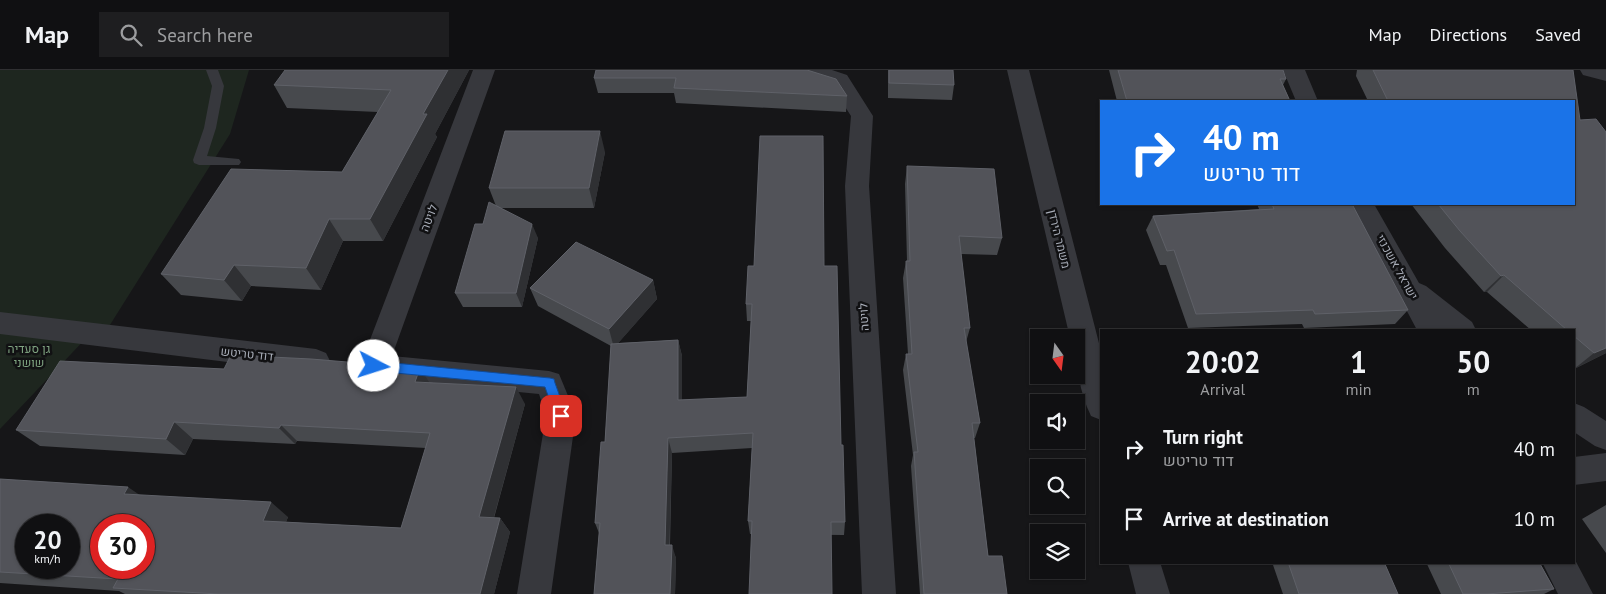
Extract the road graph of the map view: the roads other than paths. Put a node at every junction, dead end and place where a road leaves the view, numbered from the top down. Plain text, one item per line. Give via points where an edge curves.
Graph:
1 (212, 70) edge
2 (484, 70) edge
3 (808, 70) edge
4 (1018, 70) edge
5 (1294, 70) edge
6 (1310, 70) edge
7 (1591, 70) edge
8 (1606, 74) edge
9 (1304, 97) edge
10 (234, 162) dead end
11 (1363, 205) edge
12 (1407, 286) junction
13 (0, 323) edge
14 (1430, 329) edge
15 (1461, 329) edge
16 (374, 366) junction
17 (1100, 403) edge
18 (1575, 417) edge
19 (1606, 437) edge
20 (1606, 467) edge
21 (1575, 471) edge
22 (1145, 564) edge
23 (1559, 564) edge
24 (534, 594) edge
25 (878, 594) edge
26 (1153, 594) edge
27 (1576, 594) edge

1 - 10 lane via 218,86 210,128 199,160
2 - 16 street, לויטה
3 - 25 street, לויטה via 839,80 862,116 857,186
4 - 17 street, משמר הירדן
5 - 9 street
6 - 9 street
7 - 8 street
11 - 12 street, ישראל אשכנזי
12 - 14 street, ישראל אשכנזי
12 - 15 street
13 - 16 street, דוד טריטש
16 - 24 street, דוד טריטש via 550,383 561,416
18 - 19 street
20 - 21 street
22 - 26 street
23 - 27 street

